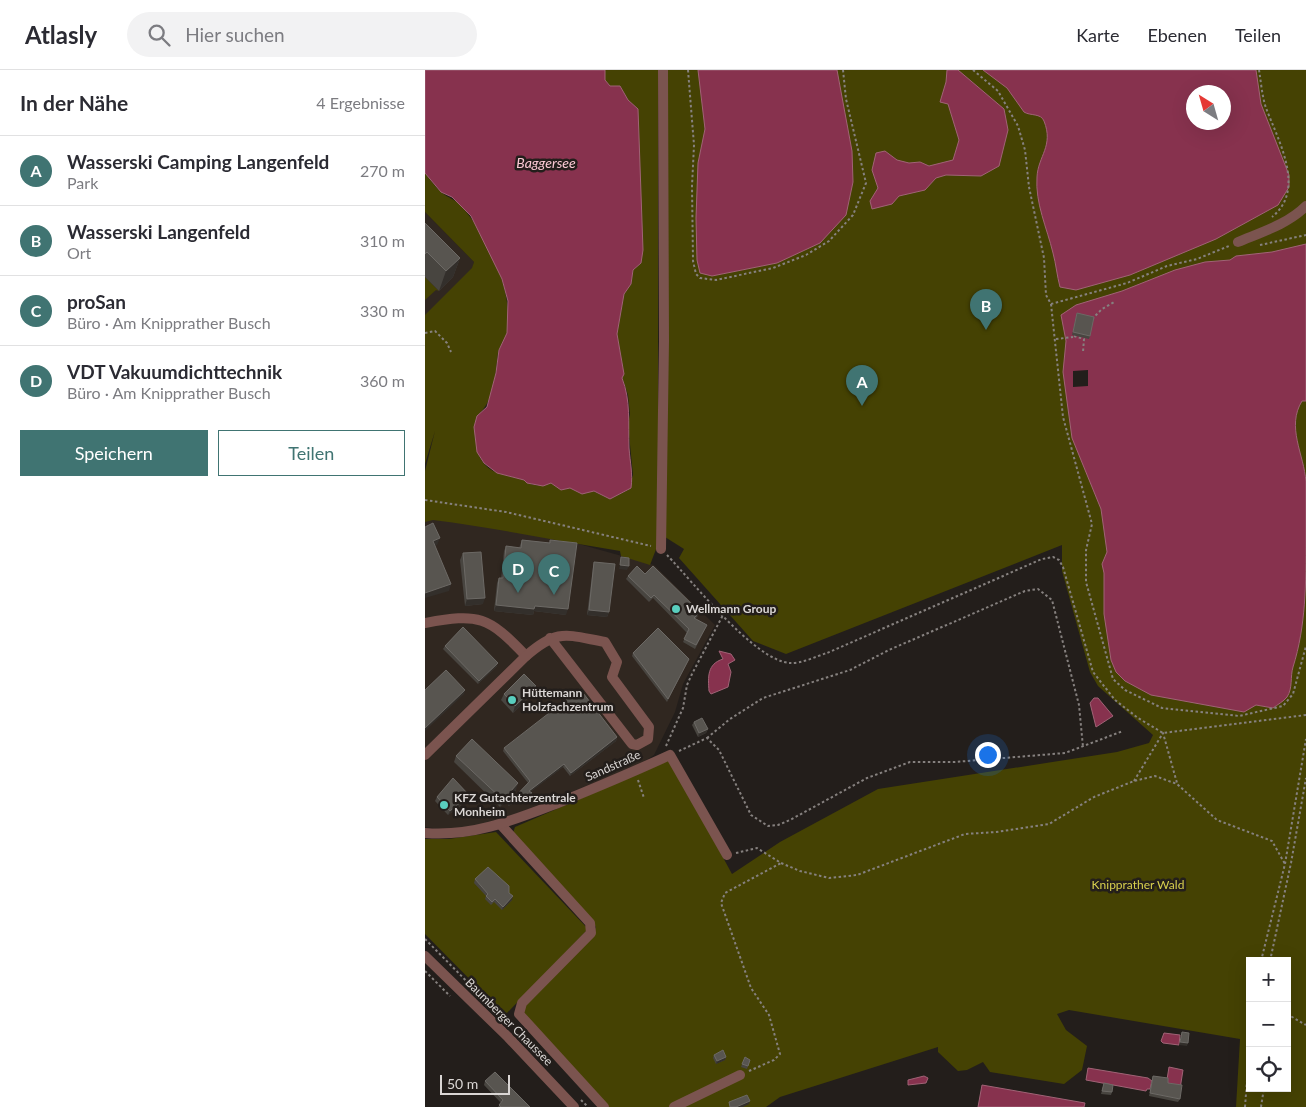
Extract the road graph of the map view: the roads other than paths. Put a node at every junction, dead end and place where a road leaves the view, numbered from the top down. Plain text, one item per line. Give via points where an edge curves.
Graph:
1 (663, 70) edge
2 (1306, 206) edge
3 (1238, 242) road end
4 (661, 548) road end
5 (425, 623) edge
6 (550, 638) junction
7 (526, 656) junction
8 (425, 755) edge
9 (501, 825) junction
10 (425, 833) edge
11 (727, 855) road end
12 (425, 956) edge
13 (740, 1075) road end
14 (574, 1107) edge
15 (604, 1107) edge
16 (674, 1107) edge

1 - 4 street
2 - 3 street via 1273,228
5 - 7 street via 472,617 493,624
6 - 6 street via 561,634 605,642 617,662 611,677 649,727 648,739 637,746 632,744
6 - 7 street
7 - 8 street
9 - 10 street, Sandstraße via 463,833
9 - 11 street, Sandstraße via 670,754
9 - 15 street via 590,924 591,933 522,1003 519,1014
12 - 14 street, Baumberger Chaussee
13 - 16 street

